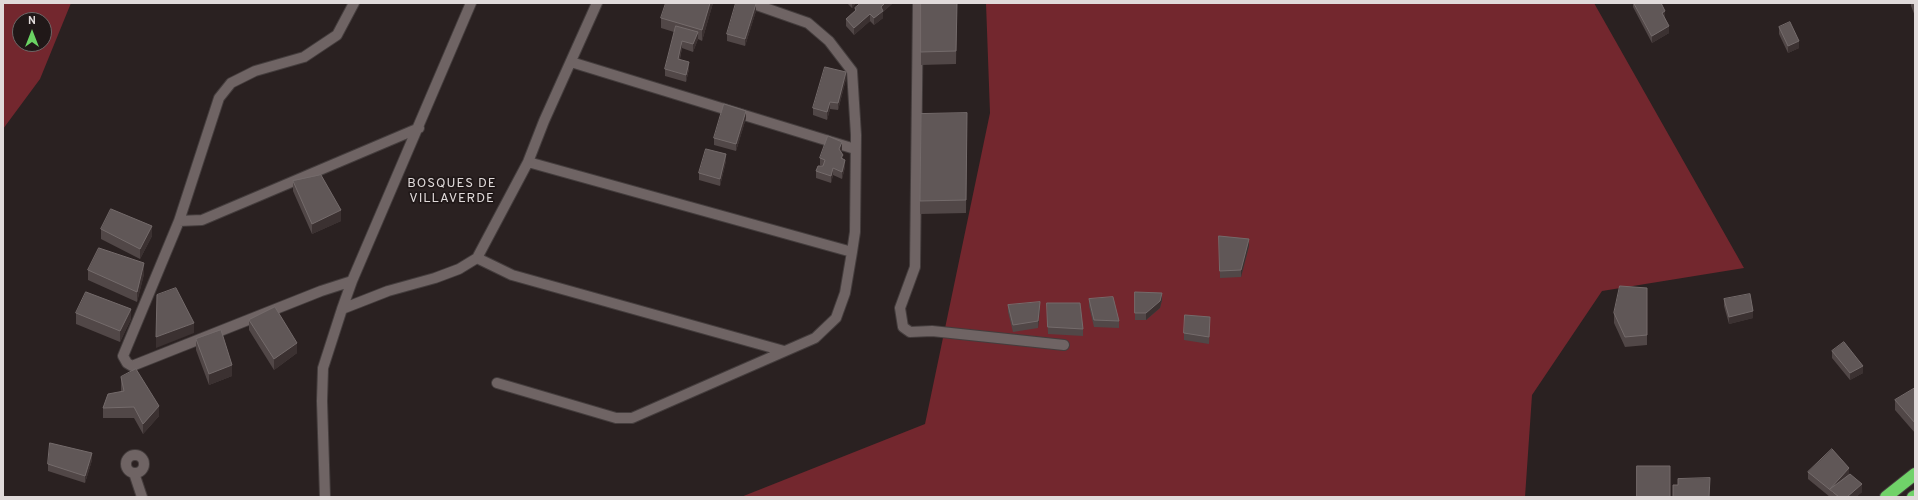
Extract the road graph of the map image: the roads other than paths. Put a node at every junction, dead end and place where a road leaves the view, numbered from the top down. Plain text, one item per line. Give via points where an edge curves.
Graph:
1 (354, 3) edge
2 (471, 3) edge
3 (597, 3) edge
4 (751, 3) edge
5 (918, 3) edge
6 (571, 62) junction
7 (419, 128) junction
8 (856, 149) junction
9 (528, 162) junction
10 (179, 221) junction
11 (852, 252) junction
12 (477, 258) junction
13 (352, 281) junction
14 (342, 309) junction
15 (1064, 345) dead end
16 (784, 351) junction
17 (497, 383) dead end
18 (134, 473) dead end
19 (1915, 474) edge
20 (142, 497) edge
21 (325, 497) edge
22 (1886, 497) edge

1 - 10 street via 337,35 304,58 255,71 231,83 219,98
2 - 7 street
3 - 6 street
4 - 8 street via 808,22 829,41 852,71
5 - 15 street via 915,267 900,308 903,327 910,332
6 - 8 street
6 - 9 street
7 - 10 street via 202,220
7 - 13 street
8 - 11 street
9 - 11 street
9 - 12 street
10 - 13 street via 123,356 132,366
11 - 16 street via 845,293 836,318 815,338
12 - 14 street via 459,269 388,291
12 - 16 street via 512,275
13 - 14 street
14 - 21 street via 323,368
16 - 17 street via 632,418 616,418
18 - 20 street
19 - 22 highway

